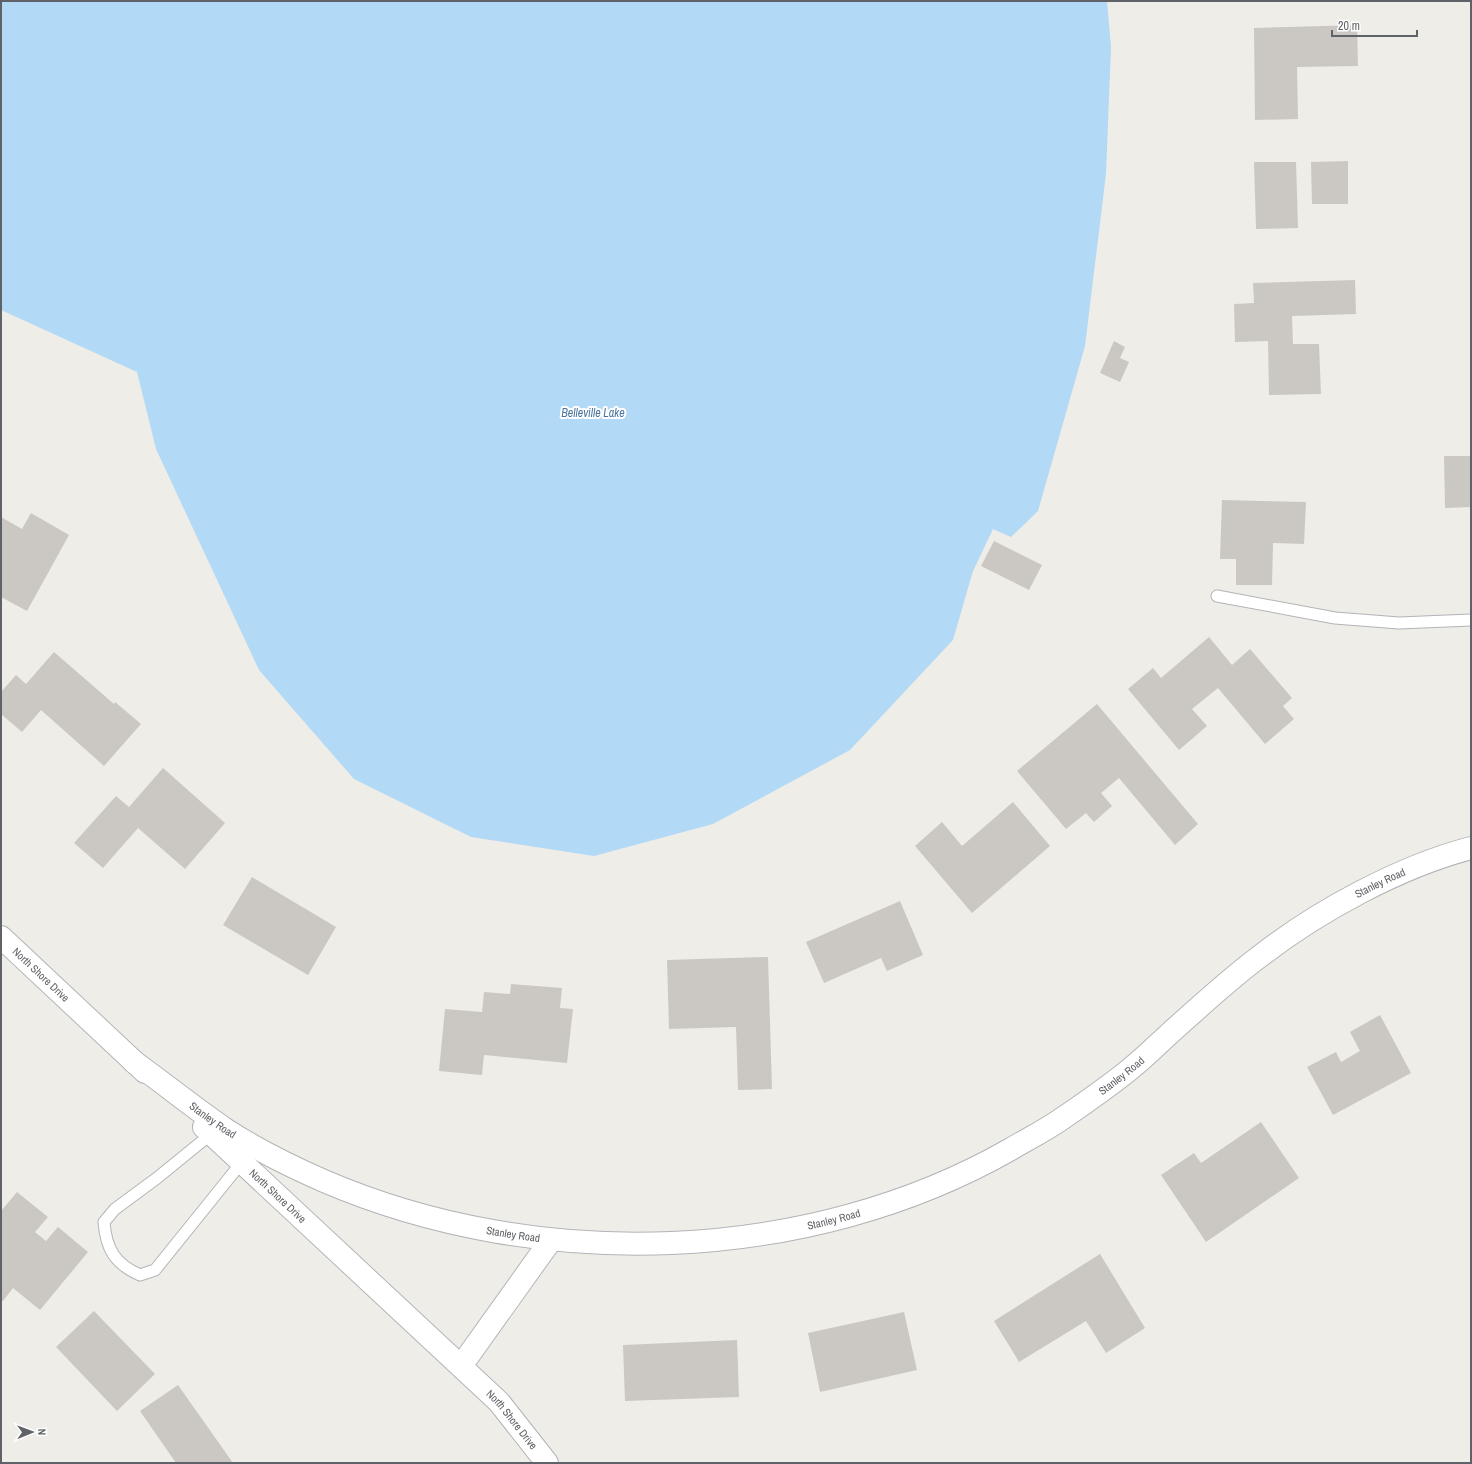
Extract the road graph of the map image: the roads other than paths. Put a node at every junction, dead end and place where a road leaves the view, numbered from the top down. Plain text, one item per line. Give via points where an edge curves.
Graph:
1 (1217, 596) dead end
2 (1471, 620) edge
3 (1471, 848) edge
4 (1, 937) edge
5 (134, 1062) junction
6 (211, 1134) junction
7 (242, 1162) junction
8 (551, 1240) junction
9 (461, 1366) junction
10 (547, 1463) edge

1 - 2 lane via 1335,618 1399,623
3 - 8 street, Stanley Road via 1417,866 1310,921 1260,956 1131,1068 1058,1122 994,1159 949,1180 904,1199 818,1224 770,1233 722,1240 641,1244
4 - 5 street, North Shore Drive
5 - 6 street, North Shore Drive
5 - 8 street, Stanley Road via 228,1131 283,1162 326,1182 385,1204 444,1221
6 - 7 street, North Shore Drive
6 - 7 lane via 115,1209 104,1222 106,1238 117,1260 128,1270 140,1275 155,1270
7 - 9 street, North Shore Drive
8 - 9 street
9 - 10 street, North Shore Drive via 499,1402

